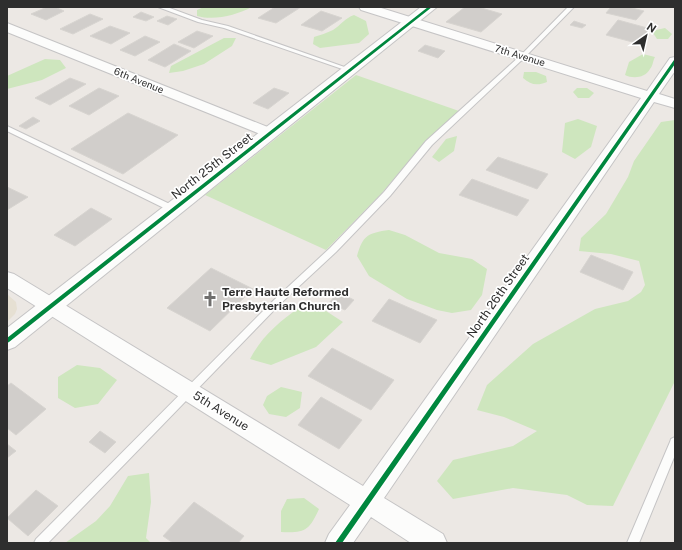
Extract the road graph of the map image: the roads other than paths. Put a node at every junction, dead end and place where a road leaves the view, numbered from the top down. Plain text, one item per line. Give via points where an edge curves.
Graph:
1 (161, 7) edge
2 (364, 7) edge
3 (430, 7) edge
4 (570, 7) edge
5 (412, 21) junction
6 (7, 27) edge
7 (523, 56) junction
8 (675, 61) edge
9 (350, 70) junction
10 (650, 96) junction
11 (675, 104) edge
12 (7, 128) edge
13 (270, 133) junction
14 (173, 209) junction
15 (7, 279) edge
16 (51, 306) junction
17 (7, 340) edge
18 (190, 392) junction
19 (675, 442) edge
20 (367, 501) junction
21 (40, 543) edge
22 (338, 543) edge
23 (434, 543) edge
24 (633, 543) edge

1 - 9 lane
2 - 5 street, 7th Avenue
3 - 5 street, North 25th Street
4 - 7 lane
5 - 7 street, 7th Avenue
5 - 9 street, North 25th Street
6 - 13 street, 6th Avenue
7 - 10 street, 7th Avenue
7 - 18 lane via 430,144 387,194 333,250 277,302
8 - 10 street, North 26th Street
9 - 13 street, North 25th Street
10 - 11 street, 7th Avenue
10 - 20 street, North 26th Street
12 - 14 lane
13 - 14 street, North 25th Street
14 - 16 street, North 25th Street
15 - 16 street, 5th Avenue
16 - 17 street, North 25th Street
16 - 18 street, 5th Avenue
18 - 20 street, 5th Avenue
18 - 21 lane
19 - 24 lane
20 - 22 street, North 26th Street
20 - 23 street, 5th Avenue

